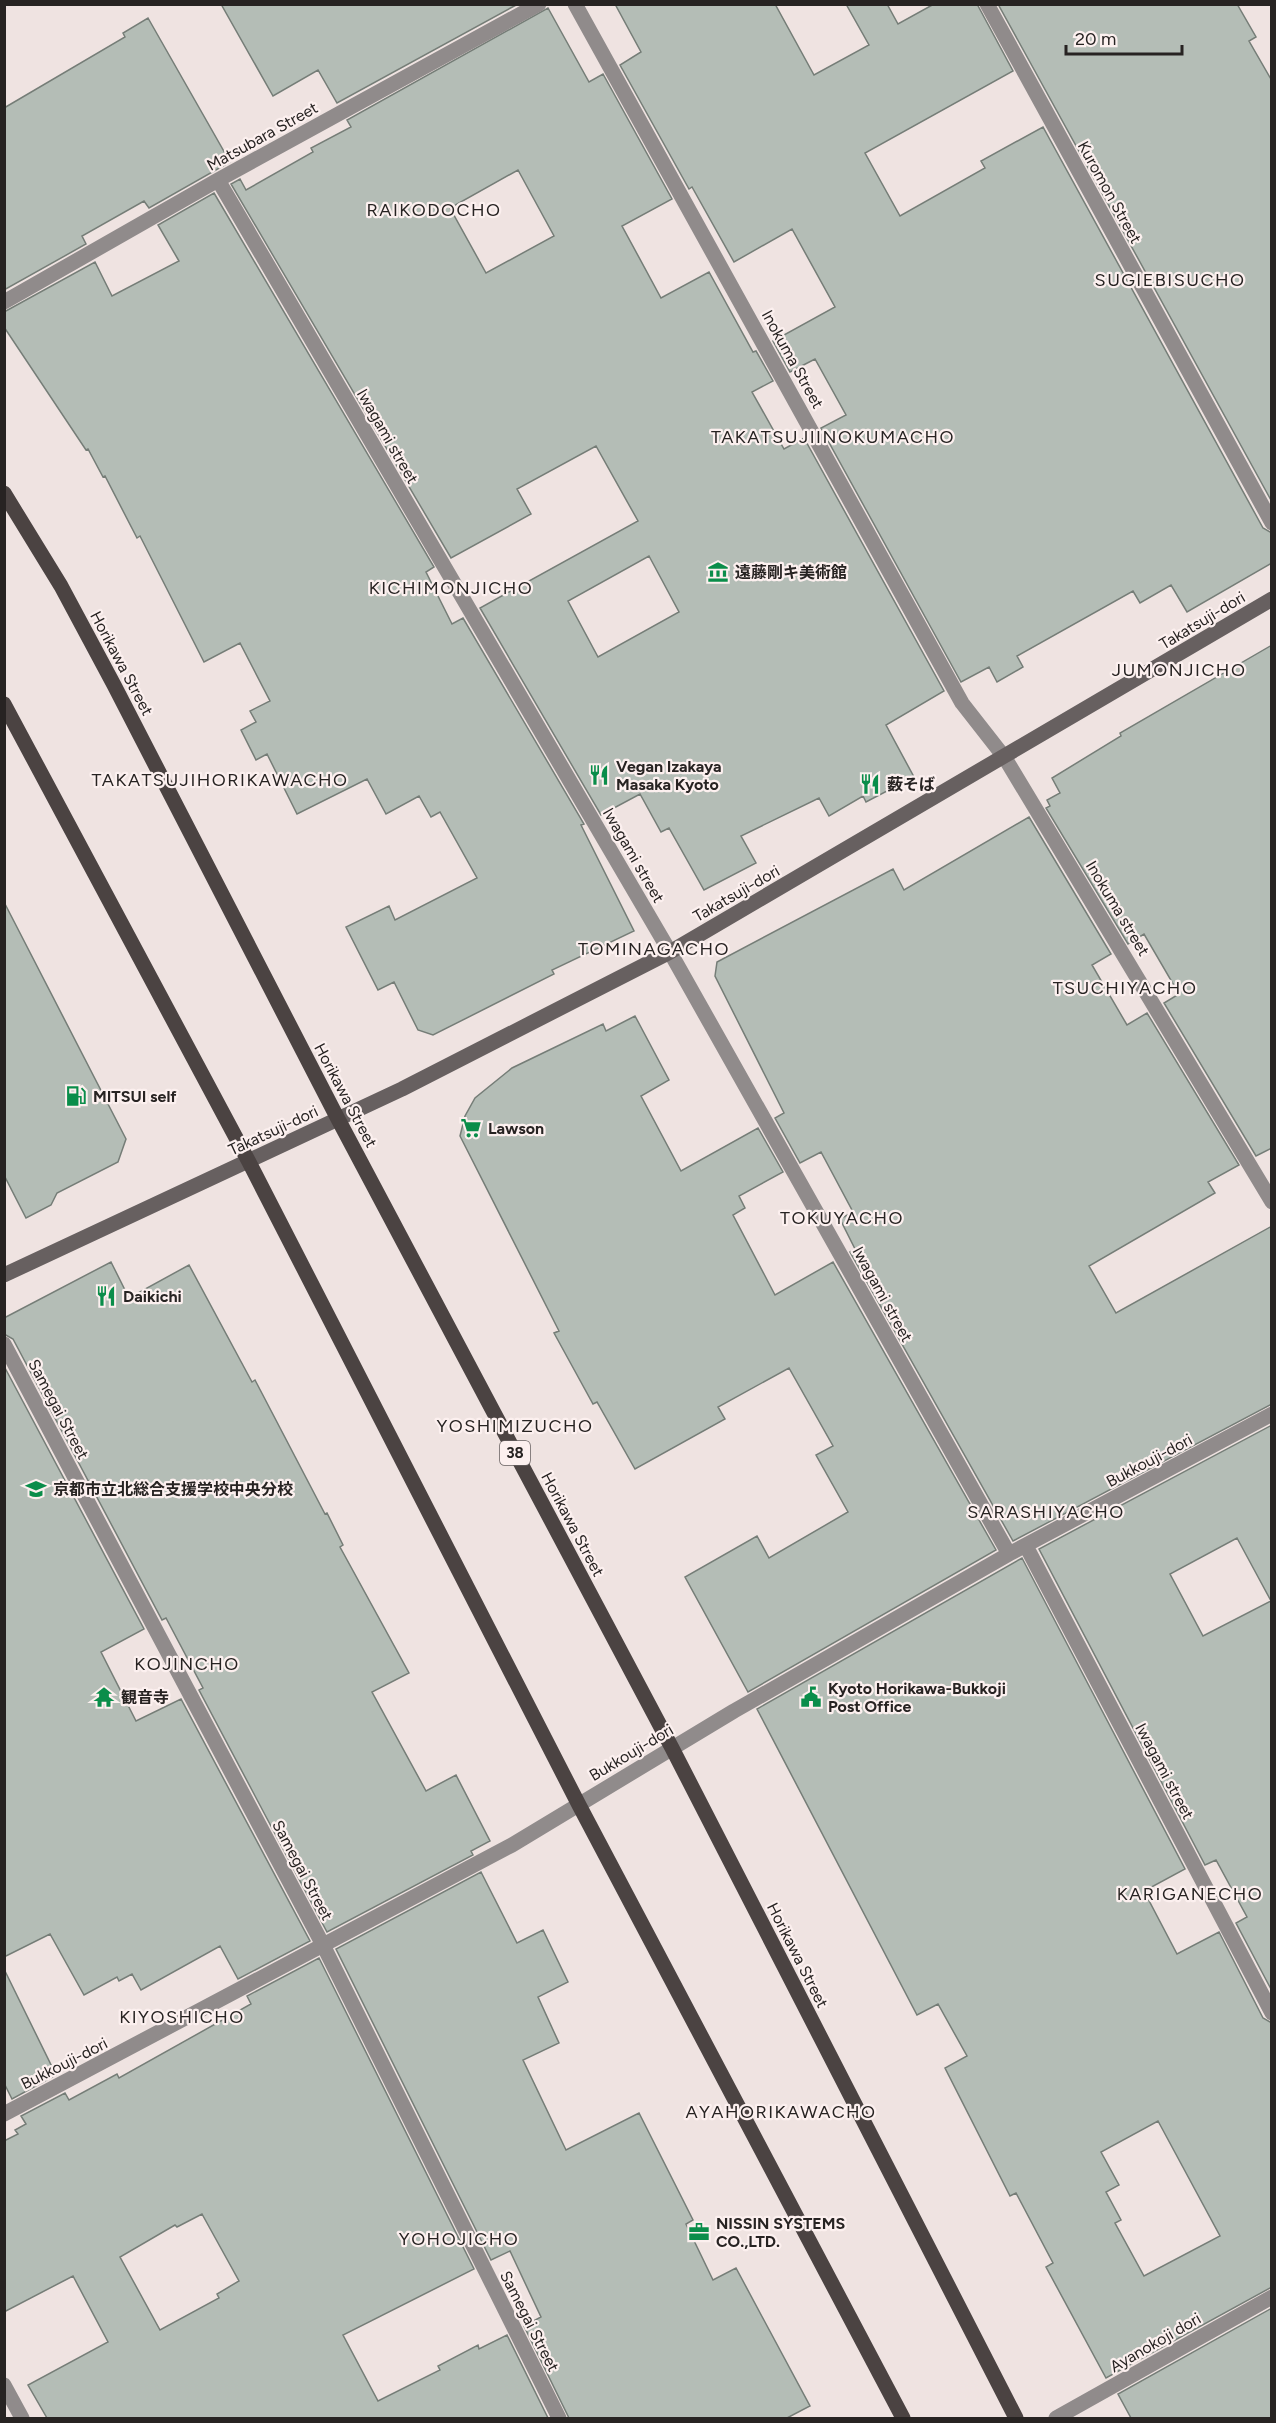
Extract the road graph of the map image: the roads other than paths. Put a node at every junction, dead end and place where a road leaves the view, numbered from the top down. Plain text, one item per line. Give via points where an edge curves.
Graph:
1 (539, 4) edge
2 (575, 4) edge
3 (987, 4) edge
4 (218, 180) junction
5 (4, 302) edge
6 (4, 493) edge
7 (1272, 523) edge
8 (1272, 599) edge
9 (4, 704) edge
10 (1005, 758) junction
11 (670, 952) junction
12 (338, 1119) junction
13 (249, 1162) junction
14 (1272, 1202) edge
15 (4, 1275) edge
16 (4, 1344) edge
17 (1272, 1414) edge
18 (1026, 1546) junction
19 (1009, 1554) junction
20 (672, 1748) junction
21 (579, 1805) junction
22 (323, 1945) junction
23 (1272, 2013) edge
24 (4, 2114) edge
25 (1272, 2297) edge
26 (4, 2385) edge
27 (22, 2418) edge
28 (559, 2418) edge
29 (903, 2418) edge
30 (1016, 2418) edge
31 (1056, 2418) edge

1 - 4 street, Matsubara Street
2 - 10 street, Inokuma Street via 962,703
3 - 7 street, Kuromon Street
4 - 5 street, Matsubara Street
4 - 11 street, Iwagami street
6 - 12 main road, Horikawa Street / 38 via 104,665
8 - 10 street, Takatsuji-dori
9 - 13 main road
10 - 11 street, Takatsuji-dori
10 - 14 street, Inokuma street
11 - 12 street, Takatsuji-dori
11 - 19 street, Iwagami street
12 - 13 street, Takatsuji-dori
12 - 20 main road, Horikawa Street / 38
13 - 15 street, Takatsuji-dori
13 - 21 main road
16 - 22 street, Samegai Street
17 - 18 street, Bukkouji-dori
18 - 19 street, Bukkouji-dori
18 - 23 street, Iwagami street
19 - 20 street, Bukkouji-dori
20 - 21 street, Bukkouji-dori
20 - 30 main road, Horikawa Street / 38
21 - 22 street, Bukkouji-dori
21 - 29 main road
22 - 24 street, Bukkouji-dori
22 - 28 street, Samegai Street
25 - 31 street, Ayanokoji dori
26 - 27 street

